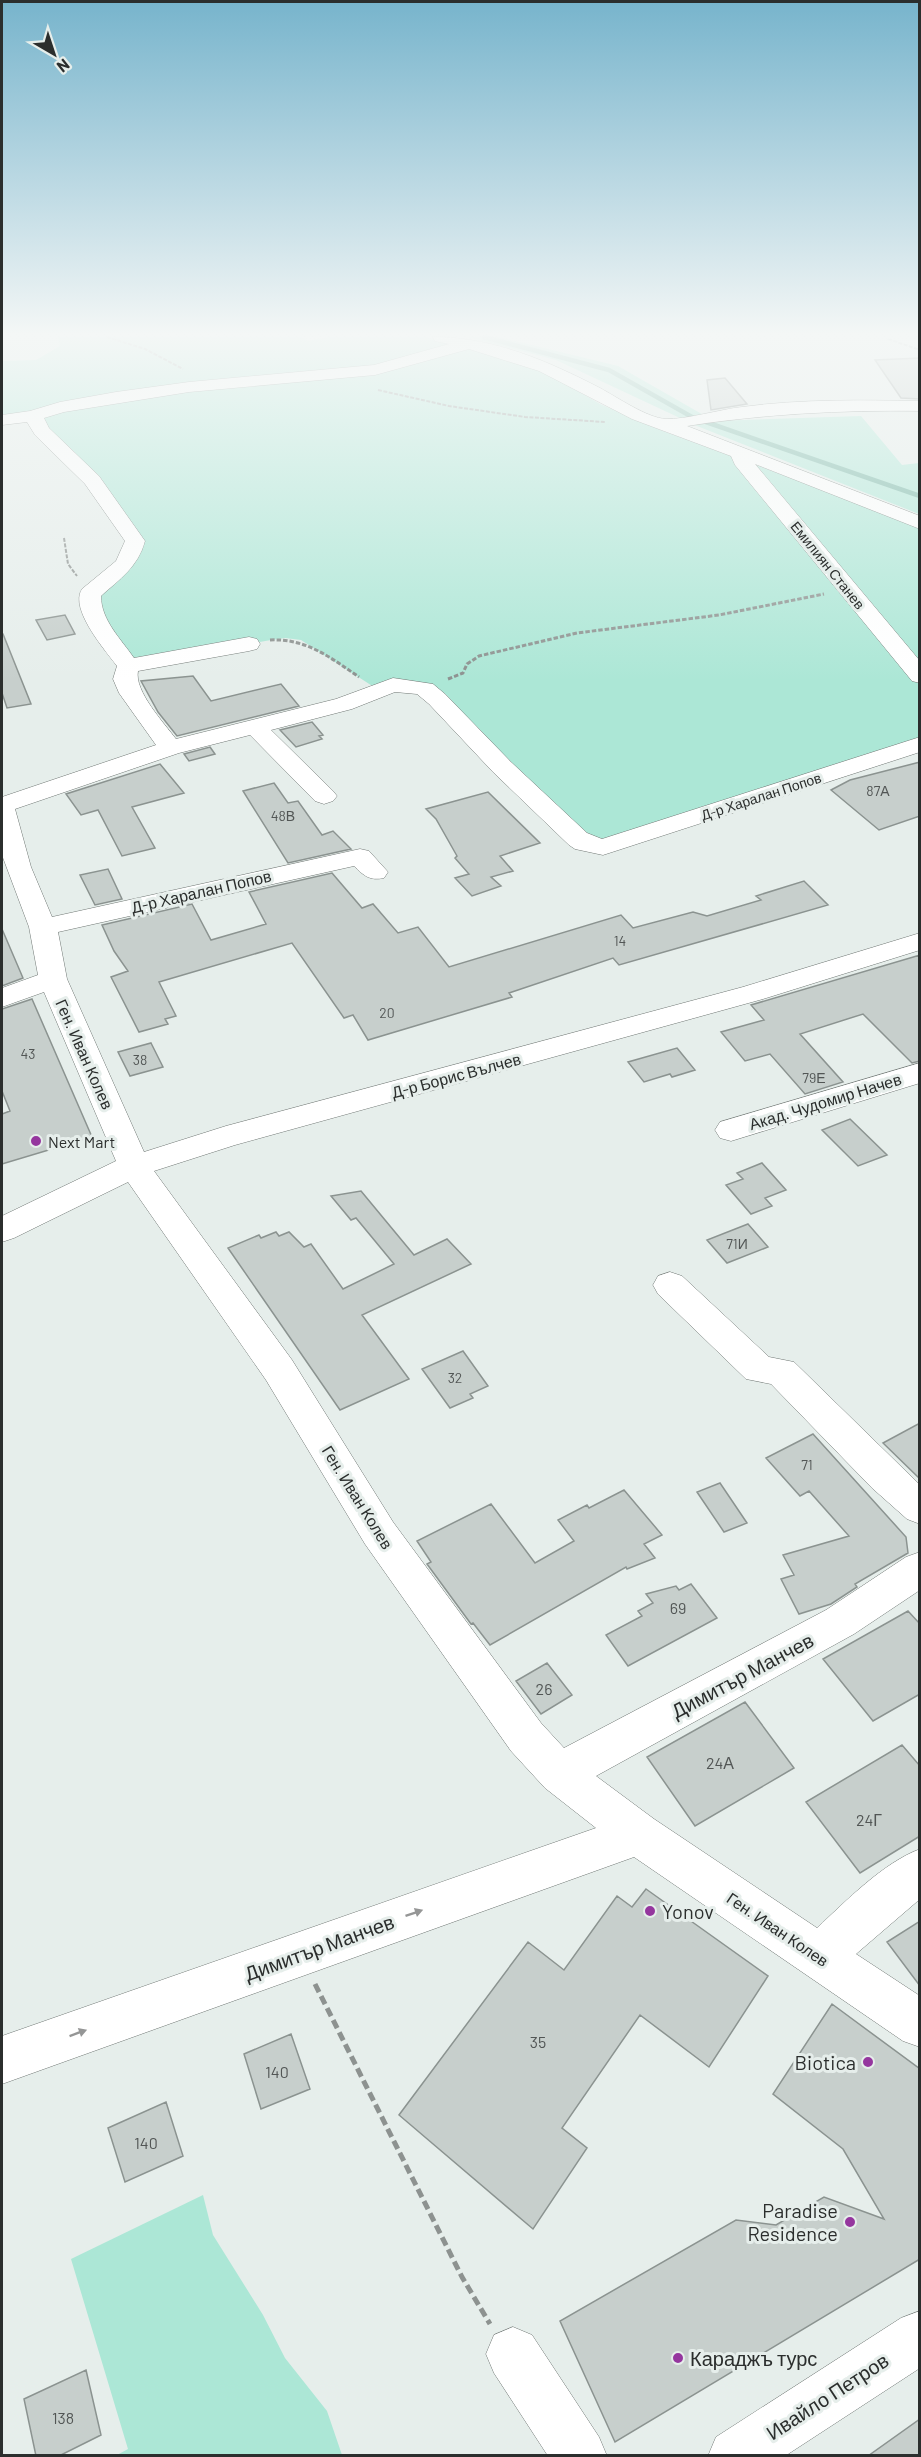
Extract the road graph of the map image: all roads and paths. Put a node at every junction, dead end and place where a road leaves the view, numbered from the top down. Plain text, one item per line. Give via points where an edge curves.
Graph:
1 (63, 452) edge
2 (740, 452) joint
3 (920, 523) edge
4 (64, 538) dead end
5 (100, 585) junction
6 (848, 591) junction
7 (249, 644) joint
8 (128, 666) junction
9 (920, 676) edge
10 (377, 689) junction
11 (425, 689) junction
12 (256, 728) junction
13 (920, 744) edge
14 (170, 748) junction
15 (324, 796) dead end
16 (2, 807) edge
17 (367, 864) dead end
18 (10, 869) edge
19 (43, 927) junction
20 (920, 941) edge
21 (53, 980) junction
22 (2, 998) edge
23 (920, 1073) edge
24 (731, 1130) dead end
25 (134, 1166) junction
26 (2, 1230) edge
27 (670, 1285) dead end
28 (920, 1508) edge
29 (920, 1569) edge
30 (560, 1774) junction
31 (638, 1834) junction
32 (920, 1870) edge
33 (300, 1954) junction
34 (820, 1957) junction
35 (920, 2024) edge
36 (2, 2061) edge
37 (920, 2337) edge
38 (513, 2354) joint
39 (580, 2456) edge
40 (735, 2456) edge

1 - 5 street via 92,480 135,541 124,567
2 - 3 street
2 - 6 street, Емилиян Станев via 742,461
4 - 5 path via 71,571 86,582
5 - 8 street via 90,594 88,603
6 - 9 street, Емилиян Станев
6 - 11 path via 719,615 577,633 479,656 467,663 463,673
7 - 8 street
7 - 10 path via 285,638 301,640
8 - 14 street via 125,679 131,693
10 - 11 street via 401,684
10 - 12 street via 344,704
11 - 13 street, Д-р Харалан Попов via 578,839 603,847
12 - 14 street
12 - 15 street
14 - 16 street
16 - 18 street, Ген. Иван Колев
17 - 19 street, Д-р Харалан Попов
18 - 19 street, Ген. Иван Колев
19 - 21 street, Ген. Иван Колев
20 - 25 street, Д-р Борис Вълчев via 753,993 237,1134
21 - 22 street
21 - 25 street, Ген. Иван Колев
23 - 24 street, Акад. Чудомир Начев
25 - 26 street, Д-р Борис Вълчев
25 - 30 street, Ген. Иван Колев via 279,1370 379,1533 526,1737
27 - 28 street via 759,1369 781,1372
29 - 30 street, Димитър Манчев via 840,1622
30 - 31 street, Ген. Иван Колев
33 -> 31 street, Димитър Манчев
31 - 34 street, Ген. Иван Колев
32 - 34 street via 859,1919
36 -> 33 street, Димитър Манчев
33 - 38 path via 462,2277 483,2316
34 - 35 street, Ген. Иван Колев
37 - 40 street, Ивайло Петров
38 - 39 street

